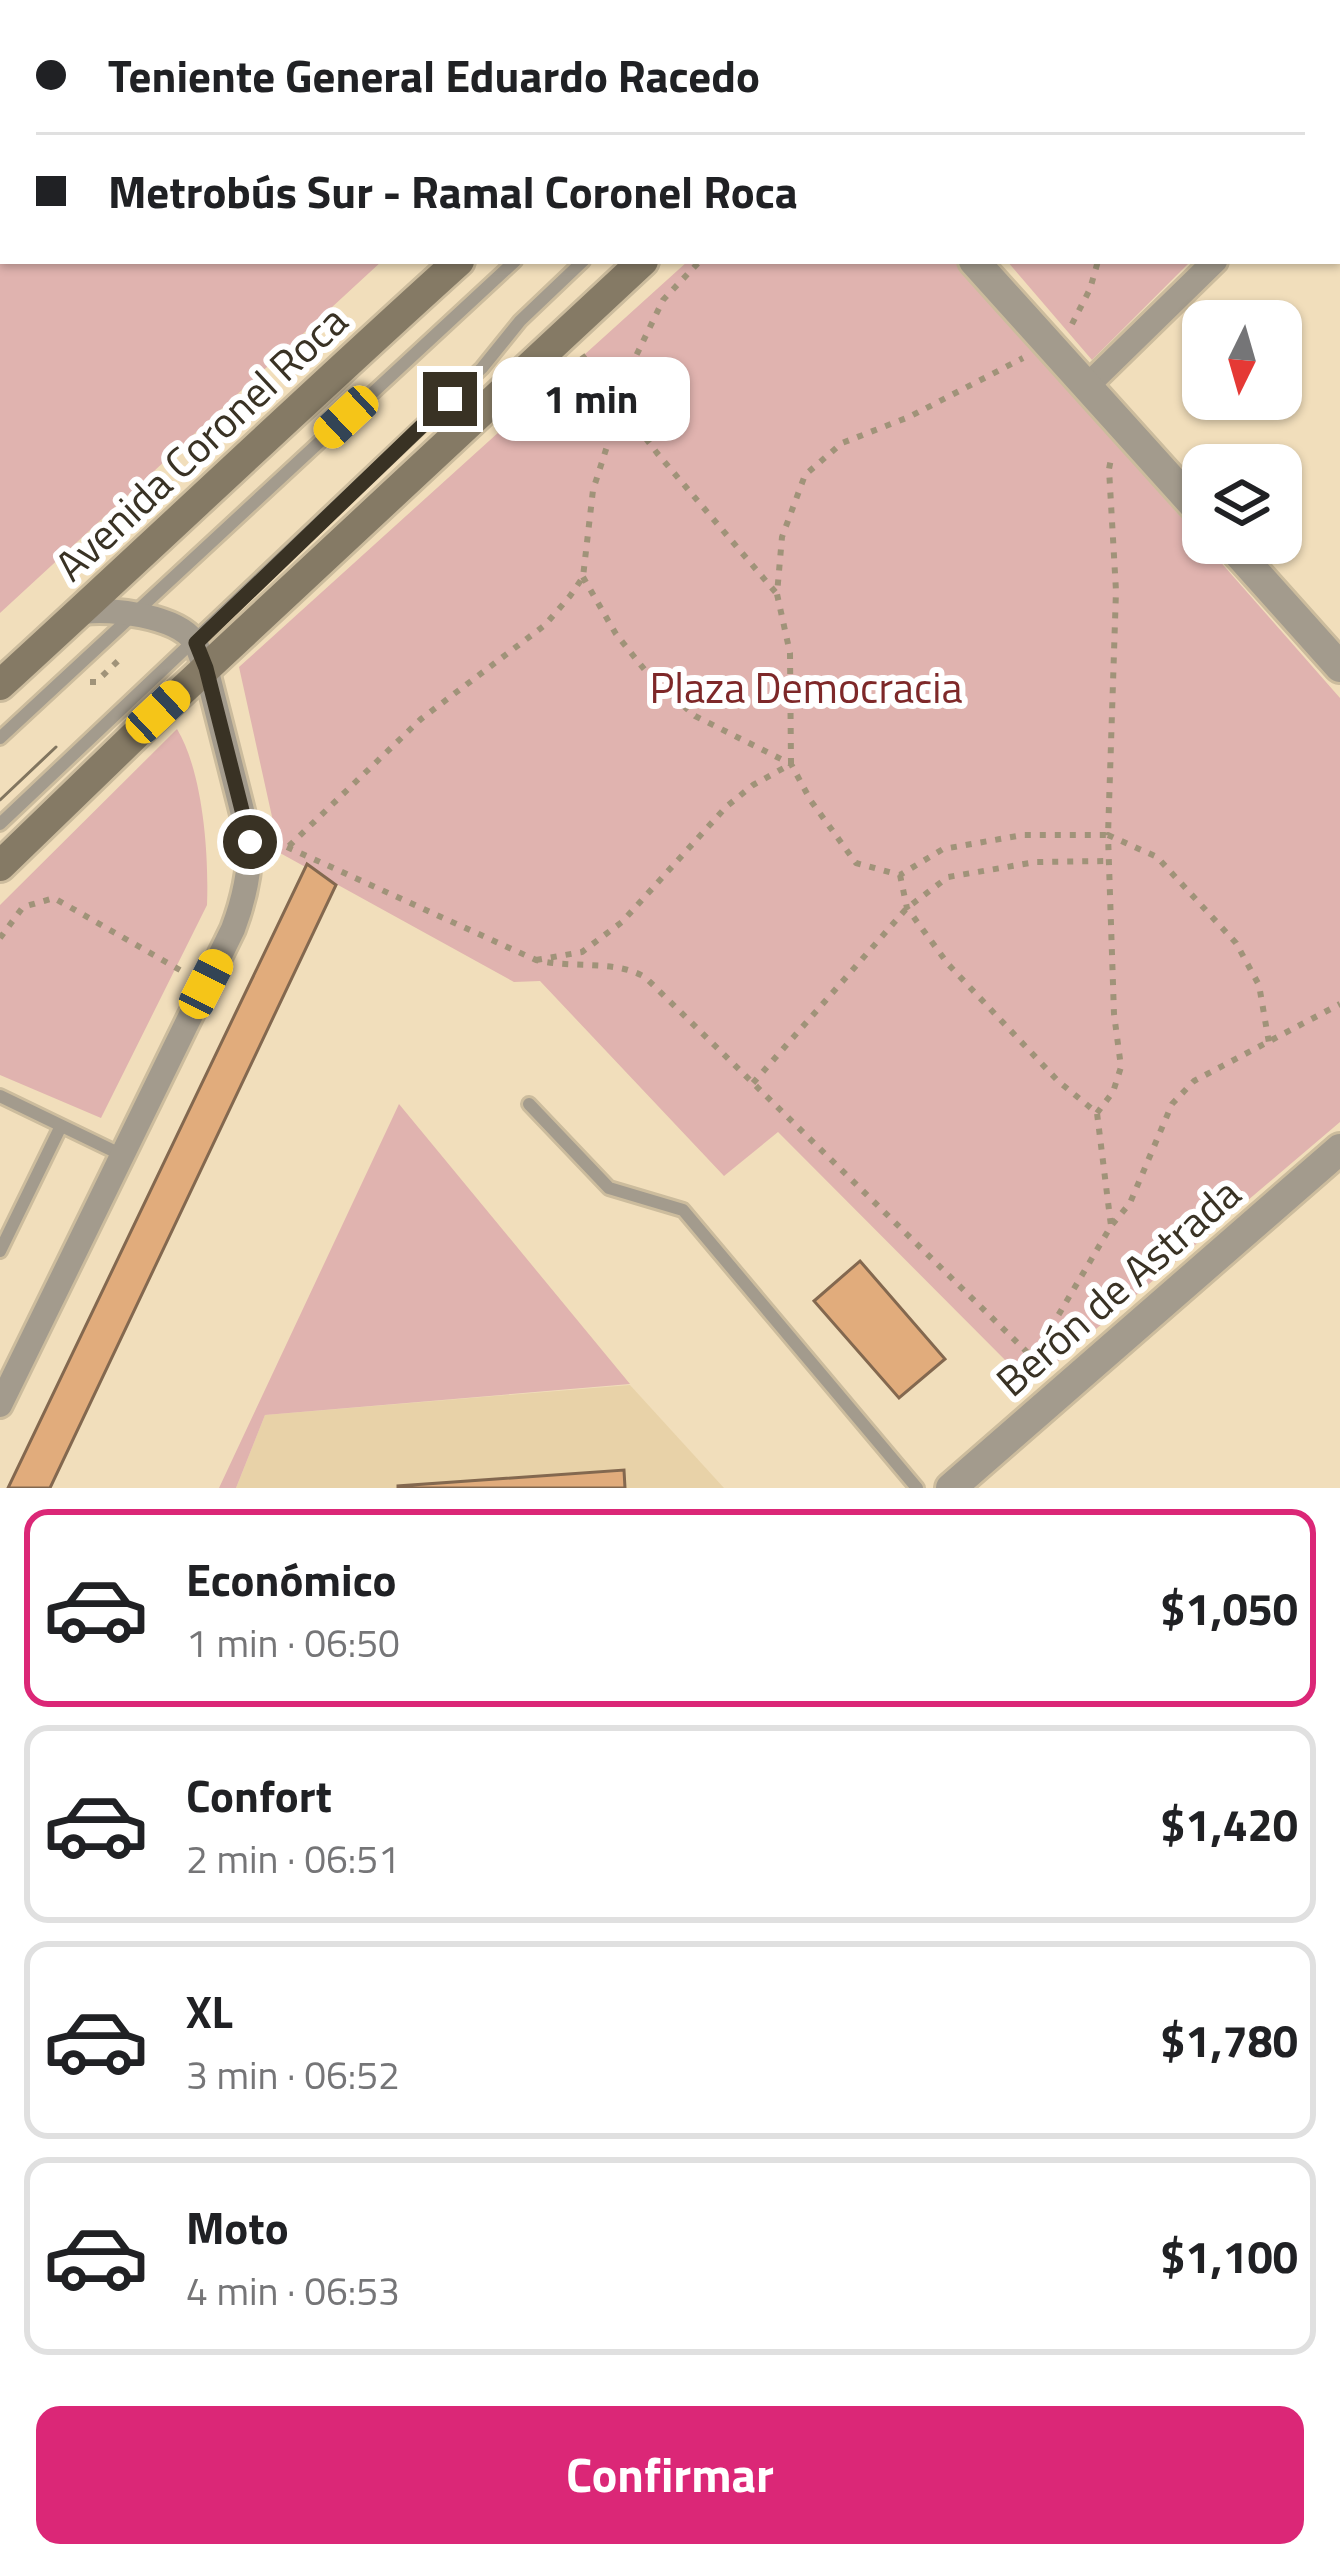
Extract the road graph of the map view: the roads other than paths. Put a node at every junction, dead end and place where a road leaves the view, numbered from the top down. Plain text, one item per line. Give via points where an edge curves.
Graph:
1 (456, 264) edge
2 (511, 264) edge
3 (580, 264) edge
4 (640, 264) edge
5 (977, 264) edge
6 (1212, 264) edge
7 (1087, 387) junction
8 (1182, 491) edge
9 (1247, 564) edge
10 (84, 612) junction
11 (133, 615) junction
12 (201, 655) junction
13 (1340, 667) edge
14 (0, 686) edge
15 (0, 738) edge
16 (0, 824) edge
17 (0, 866) edge
18 (0, 1096) edge
19 (530, 1104) dead end
20 (61, 1126) junction
21 (1340, 1149) edge
22 (122, 1155) junction
23 (0, 1251) edge
24 (0, 1405) edge
25 (917, 1488) edge
26 (951, 1488) edge

1 - 10 main road, Avenida Coronel Roca
2 - 11 lane
3 - 12 lane
4 - 12 main road
5 - 7 street
6 - 7 street
7 - 8 street
9 - 13 street
10 - 11 street
10 - 14 main road, Avenida Coronel Roca
11 - 12 street via 158,620
11 - 15 lane
12 - 16 lane via 136,696
12 - 17 main road
12 - 22 street via 250,842 244,899
18 - 20 lane
19 - 25 lane via 608,1188 683,1210
20 - 22 lane
20 - 23 lane
21 - 26 street, Berón de Astrada
22 - 24 street

